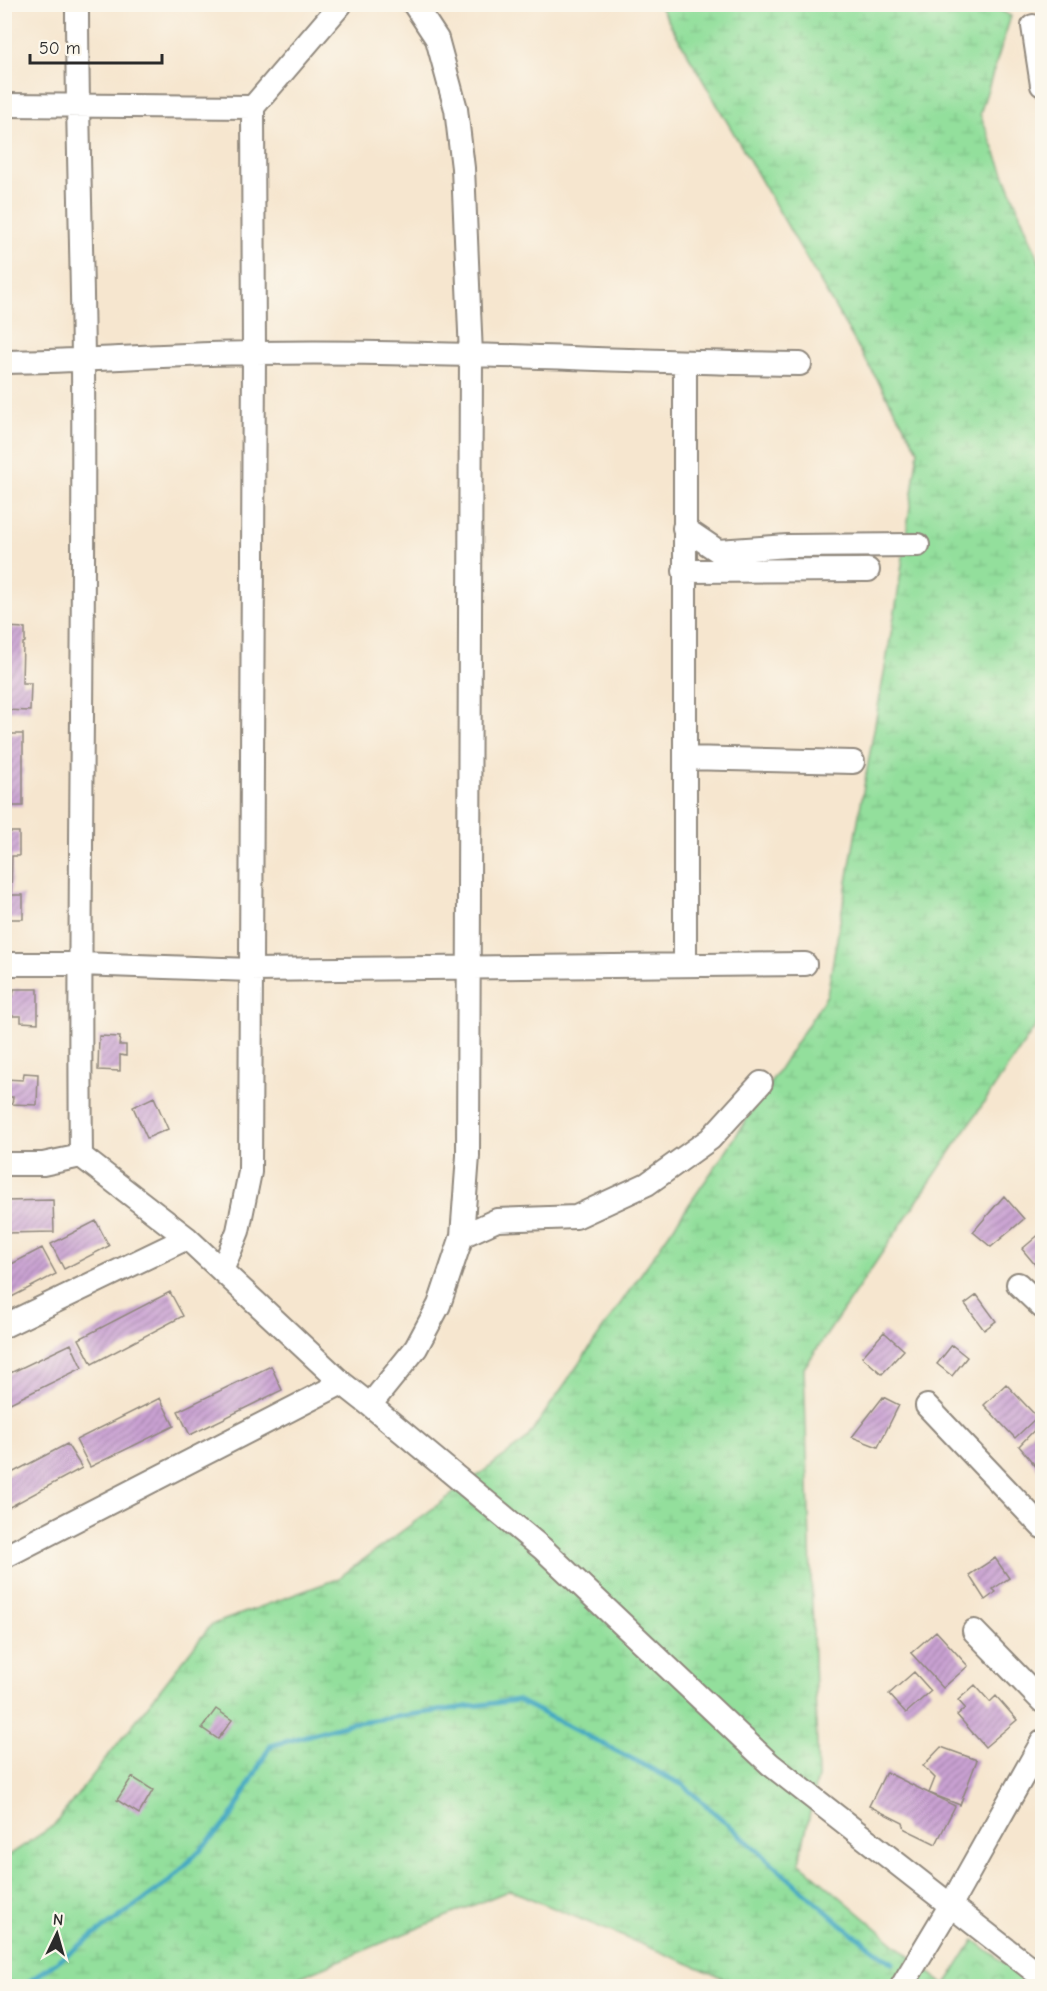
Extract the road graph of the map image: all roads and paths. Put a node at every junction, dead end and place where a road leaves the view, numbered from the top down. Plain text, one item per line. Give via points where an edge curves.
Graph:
1 (77, 4) edge
2 (341, 4) edge
3 (414, 4) edge
4 (1033, 26) dead end
5 (1042, 85) edge
6 (4, 105) edge
7 (77, 106) junction
8 (253, 107) junction
9 (254, 353) junction
10 (471, 355) junction
11 (83, 361) junction
12 (4, 362) edge
13 (685, 363) junction
14 (800, 364) dead end
15 (684, 528) junction
16 (918, 545) dead end
17 (868, 570) dead end
18 (684, 571) junction
19 (685, 758) junction
20 (853, 762) dead end
21 (4, 964) edge
22 (79, 964) junction
23 (686, 964) junction
24 (805, 964) dead end
25 (469, 969) junction
26 (251, 970) junction
27 (761, 1083) dead end
28 (81, 1156) junction
29 (4, 1164) edge
30 (462, 1236) junction
31 (187, 1238) junction
32 (222, 1271) junction
33 (1018, 1284) dead end
34 (1042, 1307) edge
35 (4, 1326) edge
36 (342, 1383) junction
37 (370, 1405) junction
38 (927, 1406) dead end
39 (1042, 1527) edge
40 (4, 1557) edge
41 (974, 1631) dead end
42 (1042, 1701) edge
43 (1042, 1742) edge
44 (950, 1906) junction
45 (1042, 1977) edge
46 (902, 1986) edge

1 - 7 street
2 - 8 street
3 - 10 street via 437,39 456,109 463,168
4 - 5 street
6 - 7 street
7 - 8 street
7 - 11 street
8 - 9 street
9 - 10 street
9 - 11 street
9 - 26 street
10 - 13 street
10 - 25 street
11 - 12 street
11 - 22 street
13 - 14 street
13 - 15 street
15 - 16 street via 718,551
15 - 18 street
17 - 18 street
18 - 19 street
19 - 20 street
19 - 23 street
21 - 22 street
22 - 26 street
22 - 28 street
23 - 24 street
23 - 25 street
25 - 26 street
25 - 30 street via 468,1156
26 - 32 street via 250,1172 238,1231
27 - 30 street via 710,1139 647,1184 576,1217 497,1220
28 - 29 street via 43,1164
28 - 31 street
30 - 37 street via 439,1305 416,1348
31 - 32 street
31 - 35 street
32 - 36 street
33 - 34 street
36 - 37 street
36 - 40 street
37 - 44 street via 543,1549 770,1764
38 - 39 street
41 - 42 street
43 - 44 street
44 - 45 street
44 - 46 street

